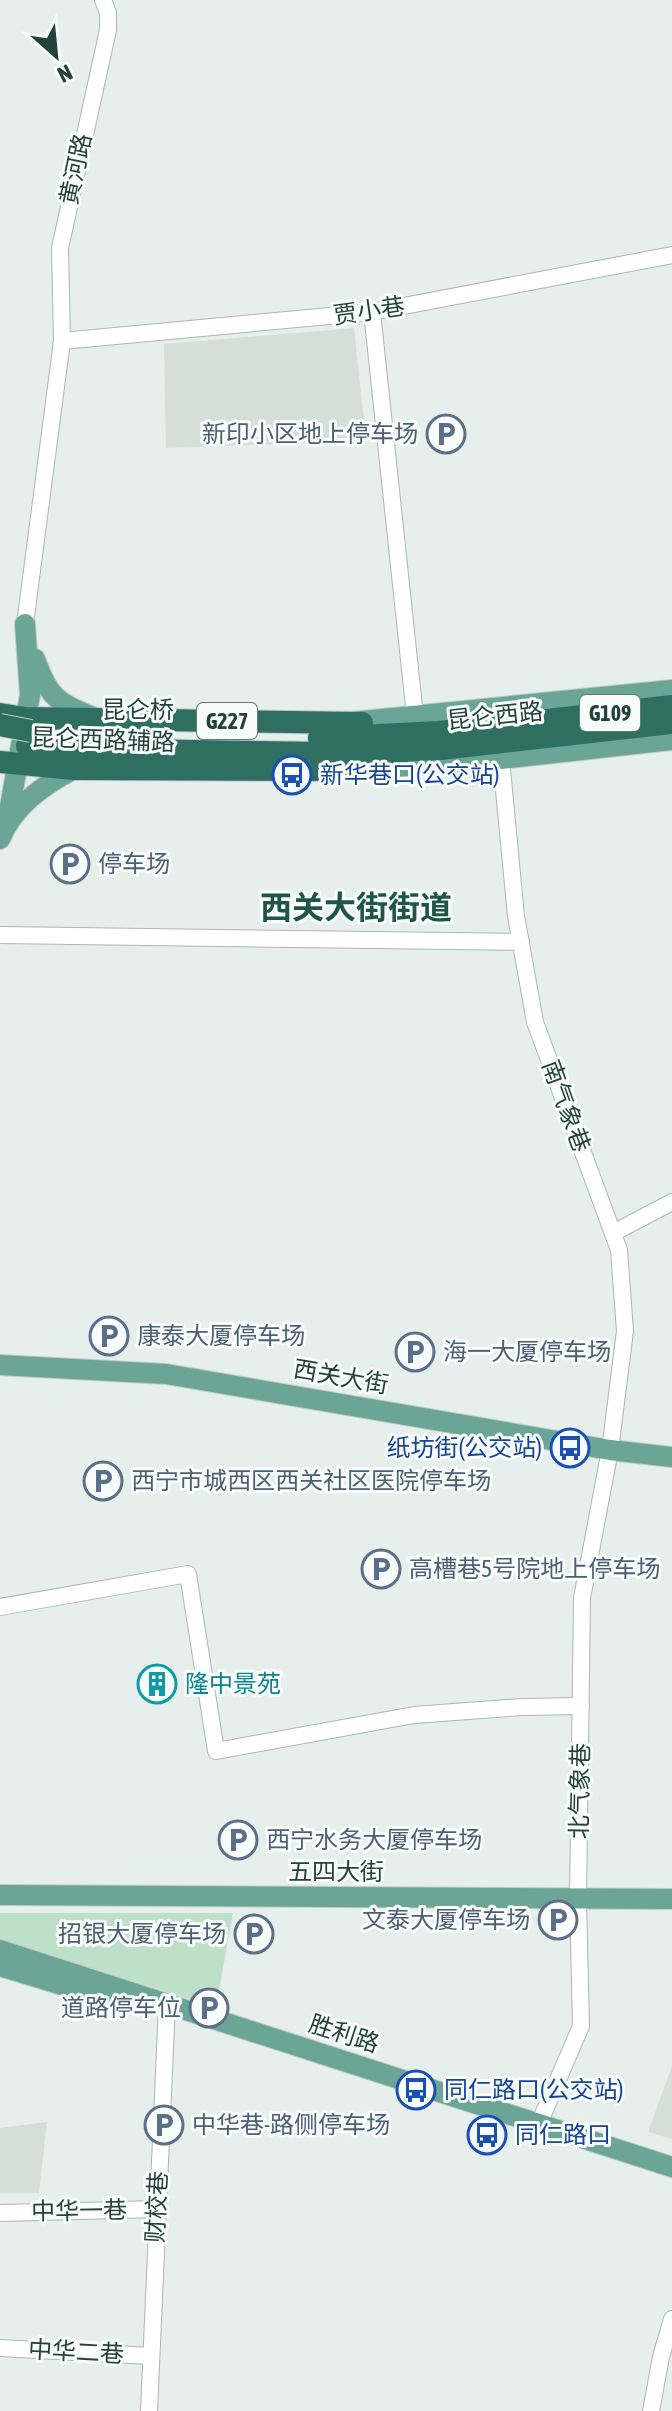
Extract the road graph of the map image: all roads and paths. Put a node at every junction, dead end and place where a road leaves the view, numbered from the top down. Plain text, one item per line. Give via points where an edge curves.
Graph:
1 (103, 0) edge
2 (672, 255) edge
3 (372, 312) junction
4 (62, 341) junction
5 (25, 624) junction
6 (672, 690) edge
7 (672, 706) edge
8 (415, 716) junction
9 (10, 718) edge
10 (99, 719) junction
11 (546, 720) junction
12 (352, 722) junction
13 (672, 723) edge
14 (440, 740) junction
15 (672, 740) edge
16 (0, 741) edge
17 (324, 745) junction
18 (579, 751) junction
19 (501, 759) junction
20 (7, 763) edge
21 (74, 769) junction
22 (355, 770) junction
23 (0, 796) edge
24 (3, 831) edge
25 (0, 935) edge
26 (521, 942) junction
27 (672, 1202) edge
28 (613, 1233) junction
29 (0, 1365) edge
30 (610, 1450) junction
31 (672, 1457) edge
32 (0, 1607) edge
33 (581, 1706) junction
34 (0, 1895) edge
35 (672, 1899) edge
36 (578, 1900) junction
37 (0, 1950) edge
38 (0, 1966) edge
39 (166, 2010) junction
40 (538, 2126) junction
41 (672, 2167) edge
42 (672, 2181) edge
43 (157, 2209) junction
44 (0, 2213) edge
45 (672, 2319) edge
46 (0, 2348) edge
47 (151, 2356) junction
48 (149, 2411) edge
49 (651, 2411) edge

1 - 4 street, 黄河路 via 108,30 60,248
2 - 3 street, 贾小巷
3 - 4 street, 贾小巷
3 - 8 street
4 - 5 street, 黄河路
5 - 9 main road via 30,695
5 - 10 main road via 45,688 68,707
6 - 11 main road
7 - 11 highway, 昆仑西路 / G109
8 - 11 main road
8 - 12 main road
9 - 10 highway, 昆仑西路辅路 / G227
9 - 17 highway, 昆仑桥 / G109, bridge via 76,735
9 - 20 main road
10 - 12 highway, 昆仑西路辅路 / G227
11 - 13 highway, 昆仑西路 / G109
11 - 14 highway, 昆仑西路 / G109
11 - 14 main road via 511,714 464,720
12 - 14 highway, 昆仑西路辅路 / G227
14 - 17 highway, 昆仑西路 / G109
14 - 18 main road via 472,754
14 - 22 highway, 昆仑西路辅路 / G227
15 - 18 main road
16 - 17 highway, 昆仑桥 / G109 via 66,749
18 - 19 main road
19 - 22 main road
19 - 26 street, 南气象巷
20 - 21 highway, 昆仑西路辅路 / G227
20 - 23 main road
20 - 24 main road
21 - 22 highway, 昆仑西路辅路 / G227
21 - 24 main road via 35,794
25 - 26 street
26 - 28 street, 南气象巷 via 535,1022
27 - 28 street
28 - 30 street, 南气象巷 via 625,1331
29 - 30 main road, 西关大街 via 166,1374
30 - 31 main road, 西关大街
30 - 33 street, 北气象巷 via 582,1598
32 - 33 street via 188,1574 216,1751 414,1715
33 - 36 street, 北气象巷
34 - 36 main road, 五四大街
35 - 36 main road, 五四大街
36 - 40 street, 北气象巷 via 581,2026
37 - 39 main road, 胜利路
38 - 39 main road, 胜利路
39 - 40 main road, 胜利路
39 - 42 main road, 胜利路
39 - 43 street, 财校巷
40 - 41 main road, 胜利路
43 - 44 street, 中华一巷
43 - 47 street, 财校巷
45 - 49 street
46 - 47 street, 中华二巷
47 - 48 street, 财校巷

